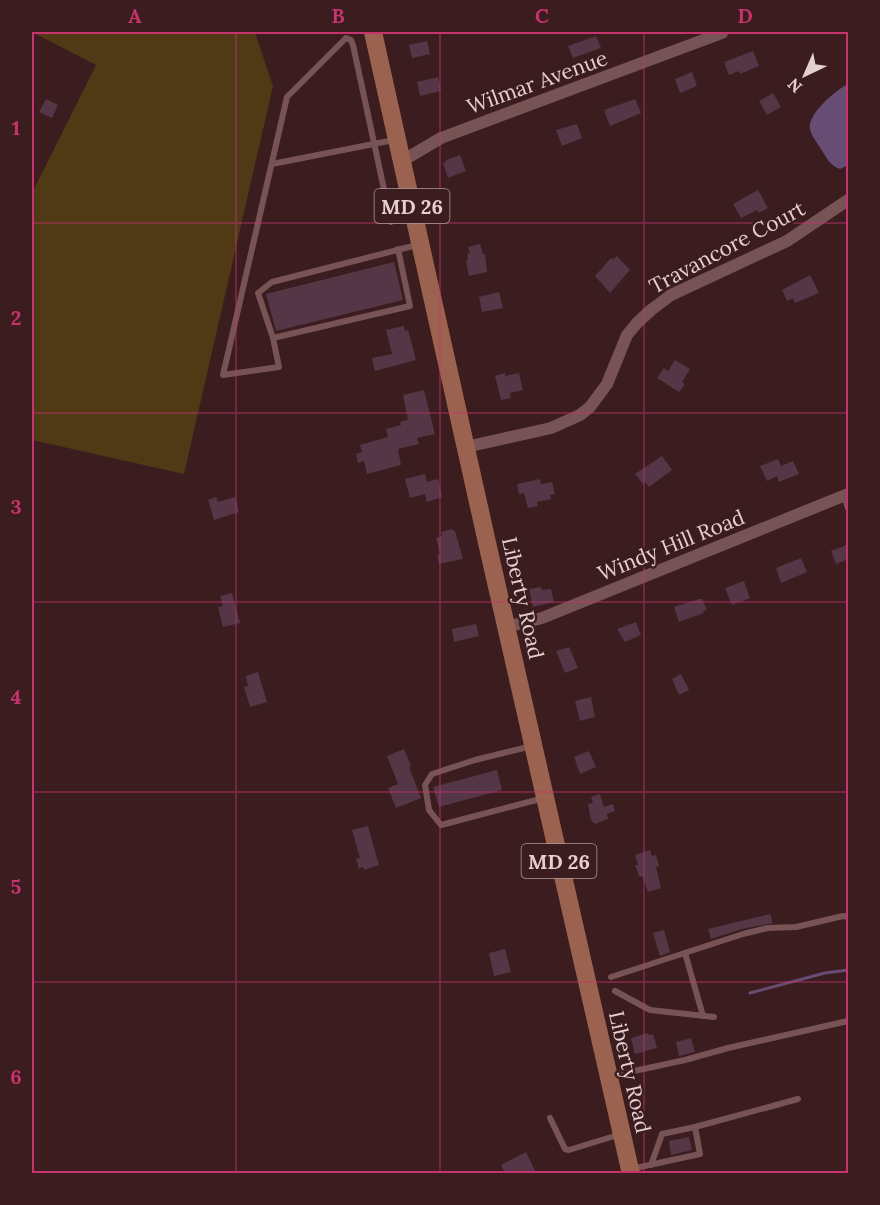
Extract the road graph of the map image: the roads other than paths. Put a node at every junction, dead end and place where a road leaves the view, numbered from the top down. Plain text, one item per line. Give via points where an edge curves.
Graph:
1 (373, 32) edge
2 (722, 33) dead end
3 (397, 139) junction
4 (374, 144) junction
5 (402, 161) junction
6 (272, 164) junction
7 (849, 200) edge
8 (391, 222) dead end
9 (420, 244) junction
10 (398, 249) junction
11 (244, 289) junction
12 (258, 293) junction
13 (273, 338) junction
14 (465, 447) junction
15 (847, 499) edge
16 (506, 627) junction
17 (533, 746) junction
18 (545, 797) junction
19 (849, 917) edge
20 (685, 953) junction
21 (611, 977) dead end
22 (615, 992) dead end
23 (703, 1016) junction
24 (714, 1017) dead end
25 (849, 1021) edge
26 (608, 1077) junction
27 (798, 1099) dead end
28 (550, 1118) dead end
29 (695, 1127) junction
30 (621, 1133) junction
31 (651, 1165) junction
32 (631, 1171) edge

1 - 3 main road, Liberty Road / MD 26
2 - 5 street, Wilmar Avenue via 441,138
3 - 4 lane
3 - 5 main road, Liberty Road / MD 26
4 - 6 lane
4 - 6 lane via 353,45 346,38 287,98
4 - 8 lane
5 - 9 main road, Liberty Road / MD 26
6 - 11 lane
7 - 14 street, Travancore Court via 787,241 671,295 651,310 627,335 607,384 580,415 551,428
9 - 10 lane
9 - 14 main road, Liberty Road / MD 26
10 - 12 lane via 272,282
10 - 13 lane via 410,306
11 - 12 lane
11 - 13 lane via 223,375 279,367
12 - 13 lane
14 - 16 main road, Liberty Road / MD 26
15 - 16 street, Windy Hill Road via 542,618
16 - 17 main road, Liberty Road / MD 26
17 - 18 main road, Liberty Road / MD 26
17 - 18 lane via 432,774 426,785 429,810 441,825
18 - 26 main road, Liberty Road / MD 26
19 - 20 lane via 768,928
20 - 21 lane
20 - 23 lane
22 - 23 lane via 650,1010
23 - 24 lane
25 - 26 lane
26 - 30 main road, Liberty Road / MD 26
27 - 29 lane
28 - 30 lane via 569,1150
29 - 31 lane via 662,1134
29 - 31 lane via 700,1154
30 - 32 main road, Liberty Road / MD 26
31 - 32 lane

